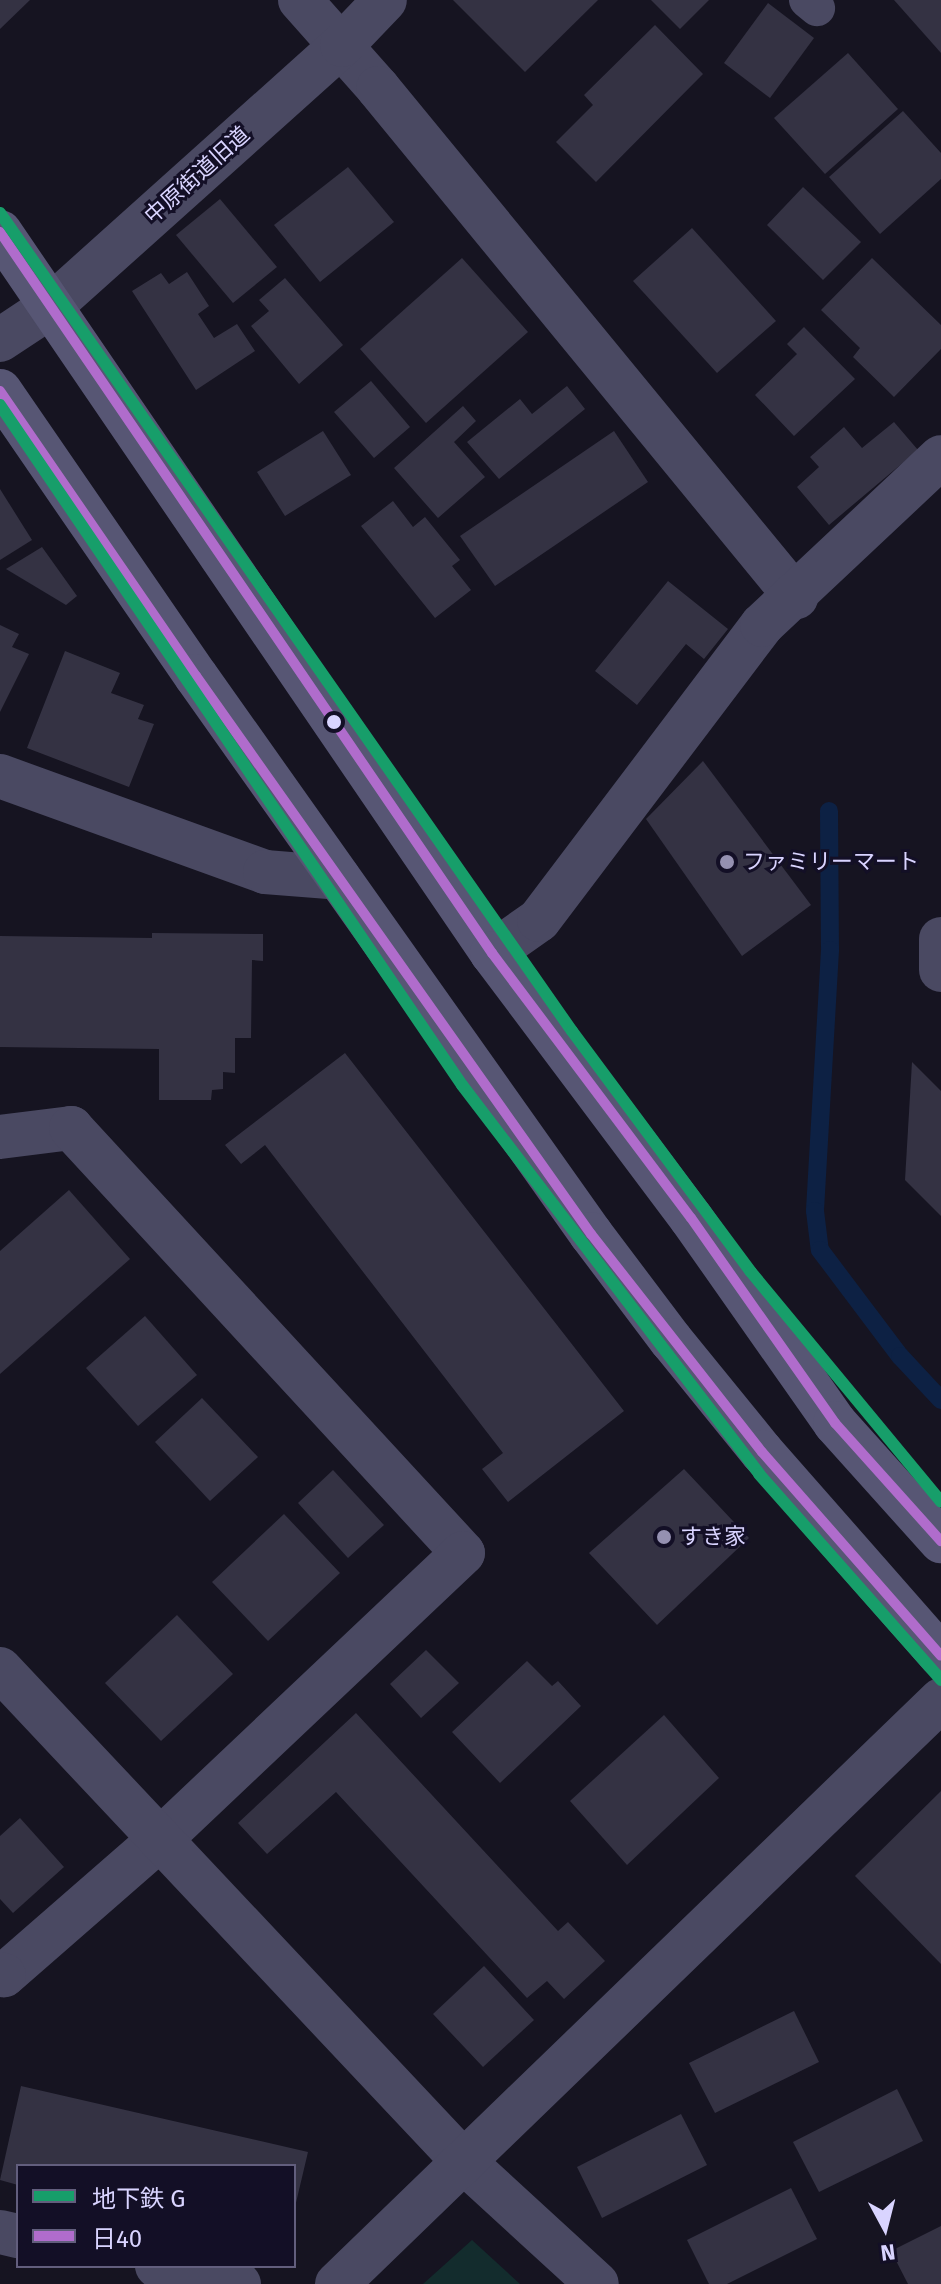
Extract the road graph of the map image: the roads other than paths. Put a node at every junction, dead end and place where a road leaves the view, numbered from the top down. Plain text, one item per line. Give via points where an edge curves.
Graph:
1 (300, 0) edge
2 (385, 0) edge
3 (342, 45) junction
4 (0, 232) edge
5 (50, 307) junction
6 (0, 340) edge
7 (0, 391) edge
8 (941, 457) edge
9 (796, 597) junction
10 (0, 776) edge
11 (339, 878) junction
12 (941, 939) edge
13 (492, 953) junction
14 (941, 970) edge
15 (0, 1137) edge
16 (941, 1541) edge
17 (941, 1656) edge
18 (0, 1669) edge
19 (941, 1700) edge
20 (159, 1840) junction
21 (0, 1974) edge
22 (464, 2162) junction
23 (166, 2268) edge
24 (239, 2284) edge
25 (337, 2284) edge
26 (597, 2284) edge

1 - 3 street
2 - 3 street, 中原街道旧道
3 - 5 street, 中原街道旧道
3 - 9 street
4 - 5 main road
5 - 6 street, 中原街道旧道
5 - 13 main road
7 - 11 main road
8 - 9 street
9 - 13 street via 762,625 539,920
10 - 11 street via 265,872
11 - 17 main road via 671,1340
12 - 14 street
13 - 16 main road via 691,1218 835,1423
15 - 20 street via 71,1128 463,1553
18 - 20 street
19 - 22 street
20 - 21 street
20 - 22 street
22 - 25 street
22 - 26 street
23 - 24 street

